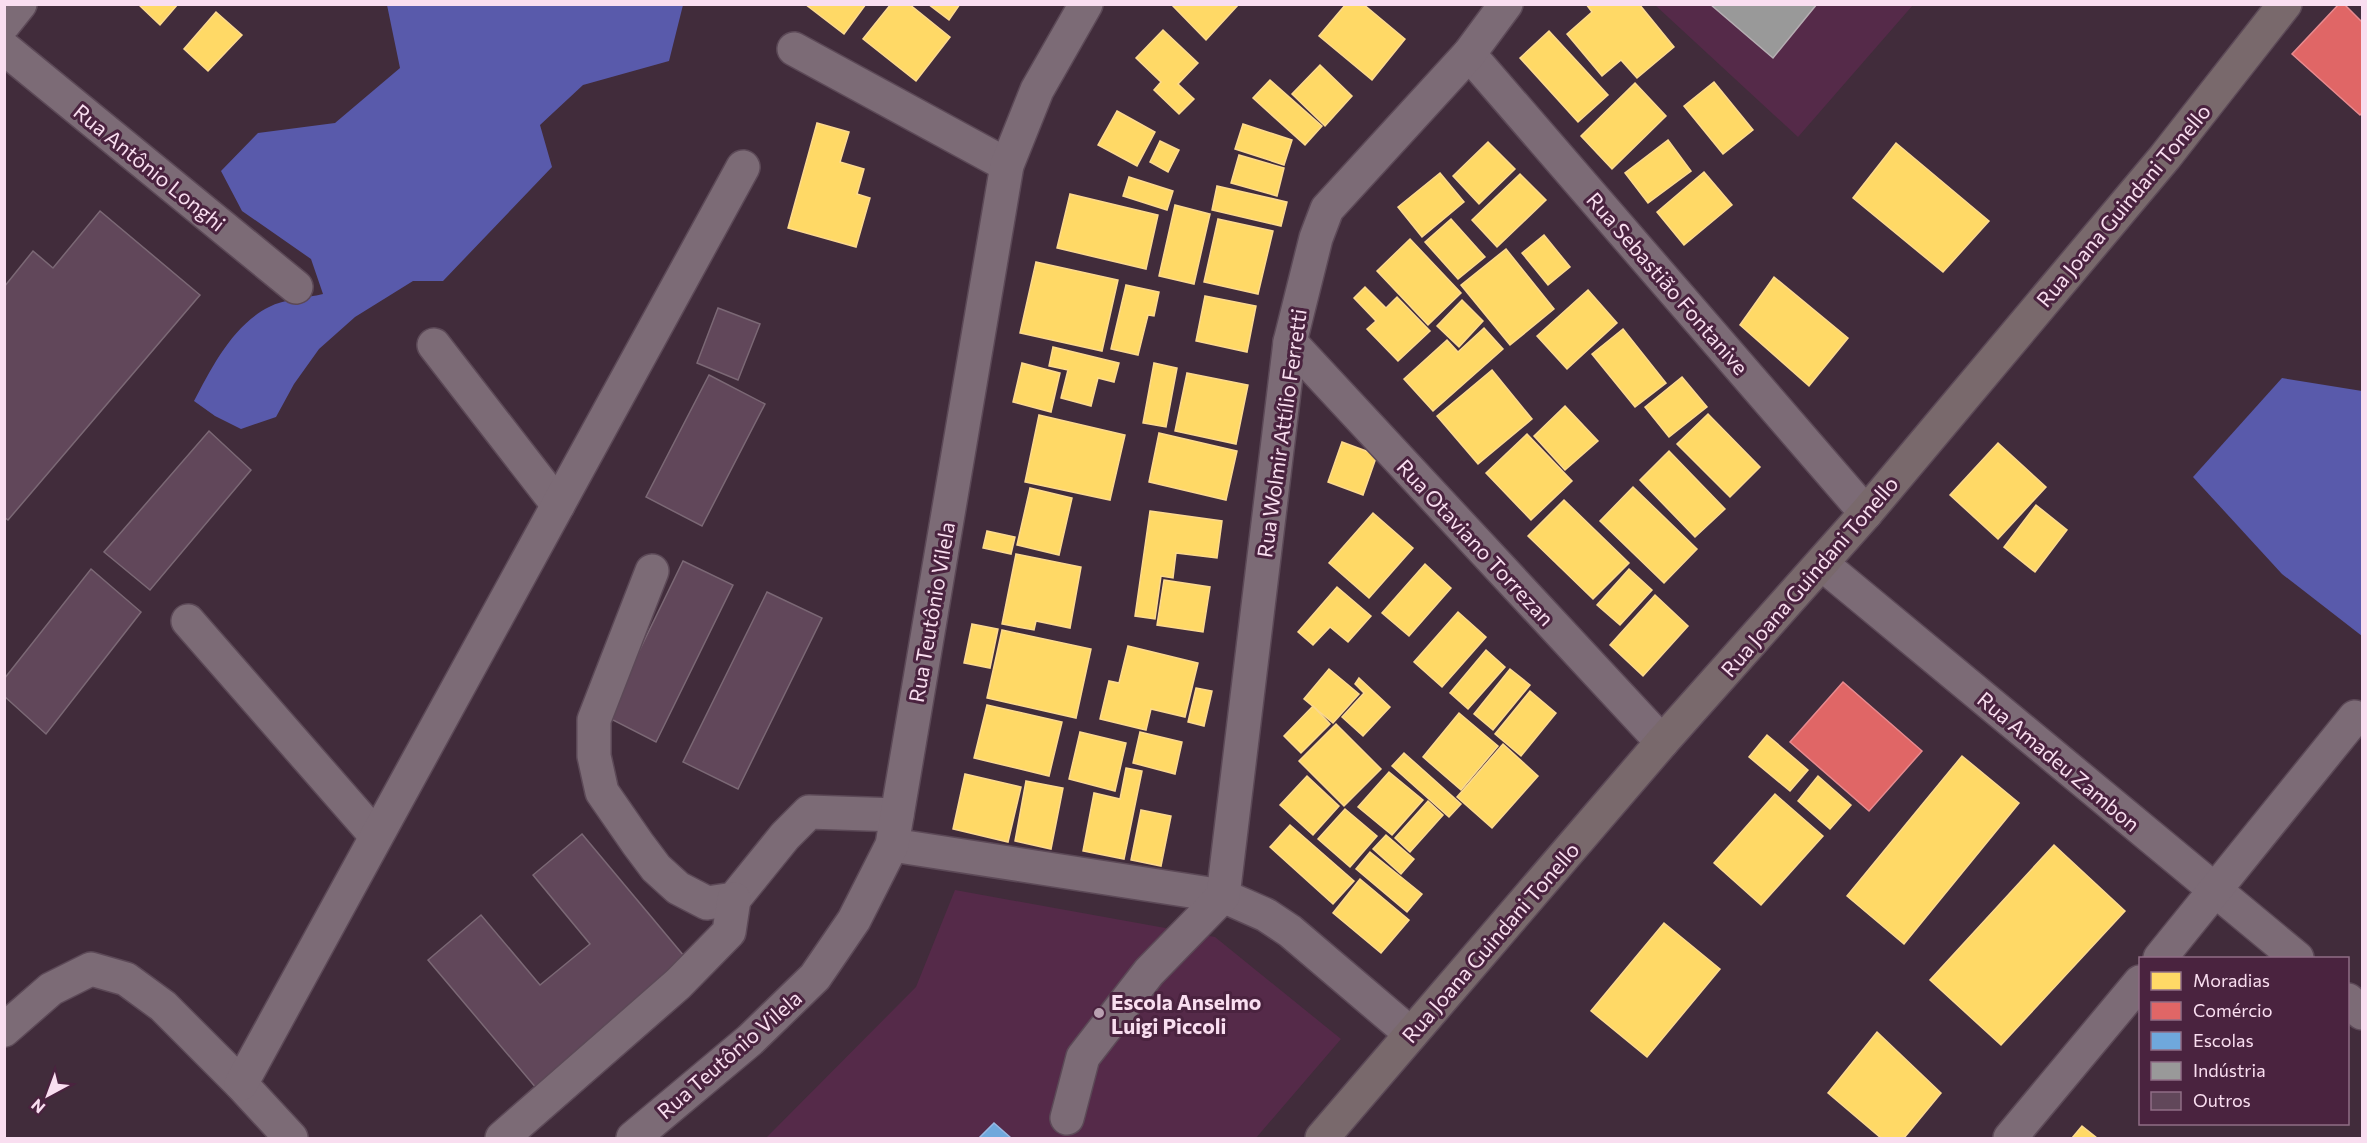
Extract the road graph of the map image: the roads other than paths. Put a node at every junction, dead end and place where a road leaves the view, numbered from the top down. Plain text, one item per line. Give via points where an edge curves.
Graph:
1 (20, 4) edge
2 (1086, 4) edge
3 (1506, 4) edge
4 (2285, 4) edge
5 (4, 24) edge
6 (4, 48) edge
7 (795, 49) dead end
8 (1469, 54) junction
9 (1007, 165) junction
10 (743, 167) dead end
11 (296, 287) dead end
12 (1290, 342) junction
13 (434, 345) dead end
14 (558, 505) junction
15 (1866, 513) junction
16 (1822, 564) junction
17 (652, 571) dead end
18 (188, 621) dead end
19 (2355, 717) dead end
20 (1662, 742) junction
21 (894, 830) junction
22 (376, 837) junction
23 (2216, 891) junction
24 (1223, 896) junction
25 (734, 899) junction
26 (2161, 957) edge
27 (2296, 957) edge
28 (2139, 983) edge
29 (2349, 1001) edge
30 (2362, 1013) edge
31 (4, 1030) edge
32 (1411, 1034) junction
33 (241, 1084) junction
34 (1067, 1118) dead end
35 (291, 1138) edge
36 (502, 1138) edge
37 (633, 1138) edge
38 (1322, 1138) edge
39 (2010, 1138) edge

1 - 5 street
2 - 9 street, Rua Teutônio Vilela via 1037,90
3 - 8 street, Rua Wolmir Attílio Ferretti
4 - 15 main road, Rua Joana Guindani Tonello via 2165,157
6 - 11 street, Rua Antônio Longhi
7 - 9 street
8 - 12 street, Rua Wolmir Attílio Ferretti via 1327,209
8 - 15 street, Rua Sebastião Fontanive
9 - 21 street, Rua Teutônio Vilela
10 - 14 street
12 - 20 street, Rua Otaviano Torrezan
12 - 24 street, Rua Wolmir Attílio Ferretti
13 - 14 street
14 - 22 street
15 - 16 main road, Rua Joana Guindani Tonello
16 - 20 main road, Rua Joana Guindani Tonello
16 - 23 street, Rua Amadeu Zambon
17 - 25 street via 594,720 594,756 602,792 656,867 678,888 707,903
18 - 22 street
19 - 23 street
20 - 32 main road, Rua Joana Guindani Tonello
21 - 24 street
21 - 25 street via 809,812
21 - 37 street, Rua Teutônio Vilela via 854,920 815,977 750,1040
22 - 33 street
23 - 26 street
23 - 27 street, Rua Amadeu Zambon
24 - 32 street via 1266,915 1290,931
24 - 34 street via 1149,972 1083,1057
25 - 36 street via 729,932 678,984
28 - 39 street
29 - 30 street
31 - 33 street via 51,989 91,969 126,979 163,1006
32 - 38 main road, Rua Joana Guindani Tonello
33 - 35 street

